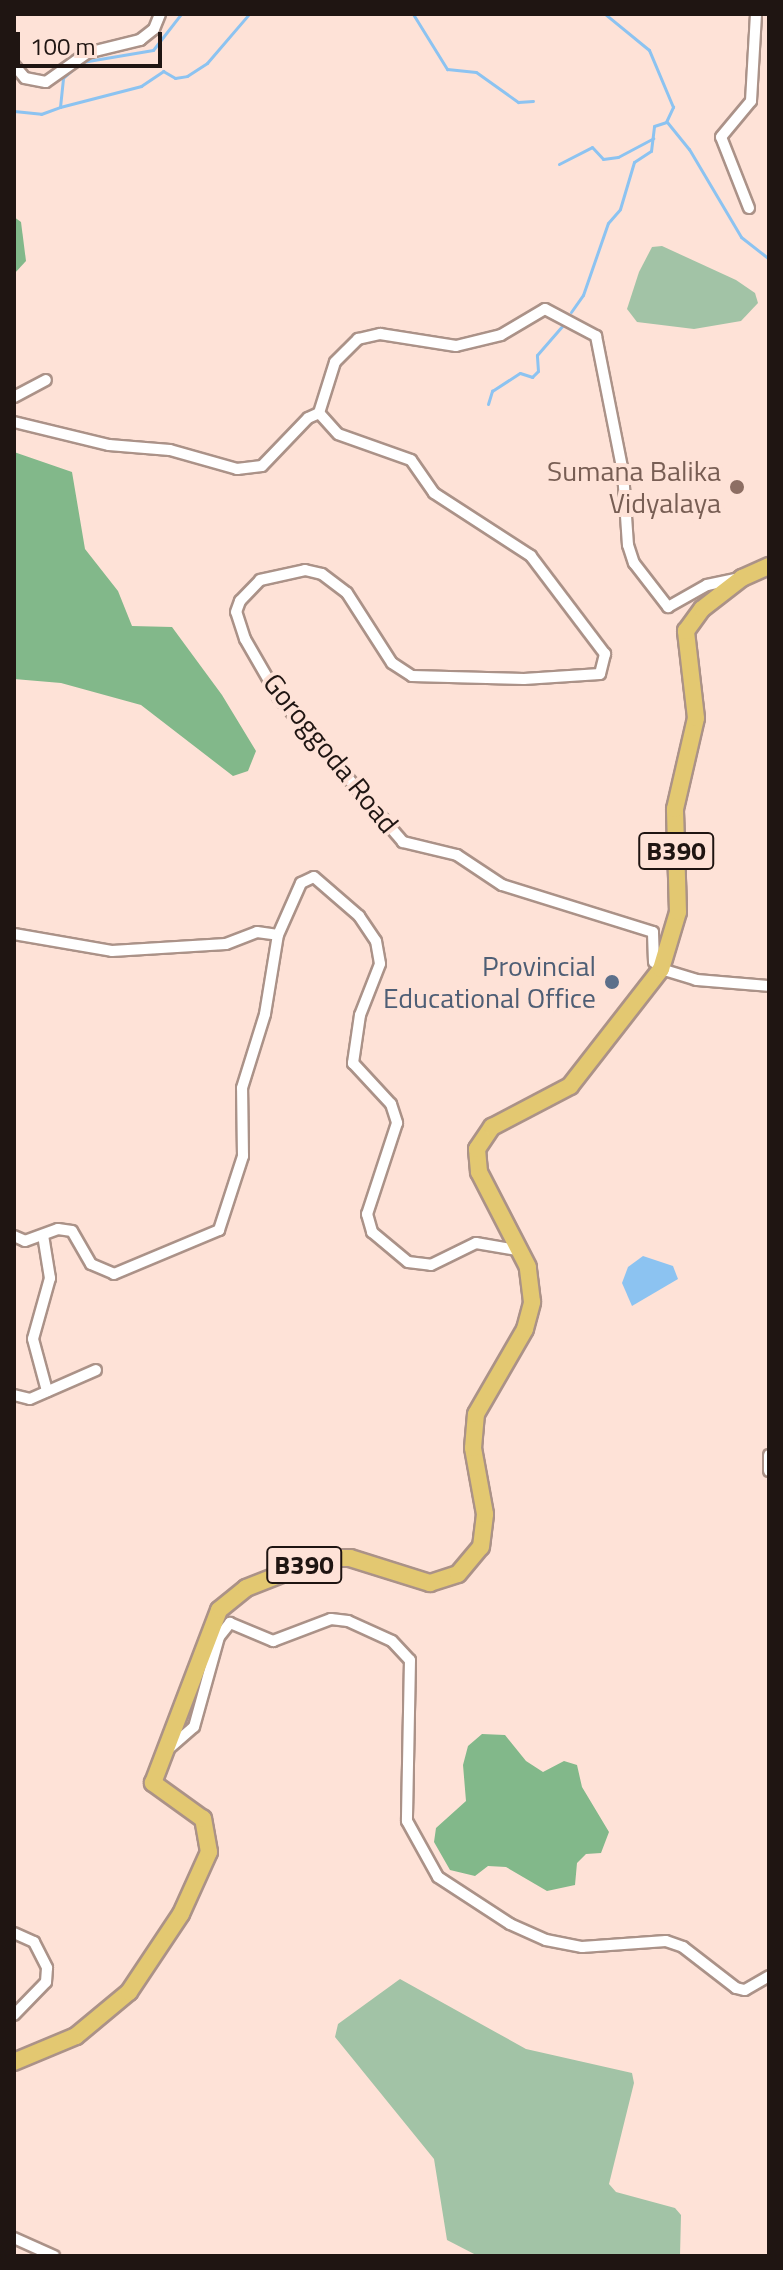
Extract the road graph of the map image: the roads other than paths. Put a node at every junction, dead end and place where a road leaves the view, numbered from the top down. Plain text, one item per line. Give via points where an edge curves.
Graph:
1 (160, 14) edge
2 (756, 14) edge
3 (14, 65) edge
4 (749, 208) dead end
5 (46, 380) dead end
6 (14, 397) edge
7 (319, 413) junction
8 (14, 422) edge
9 (769, 566) edge
10 (742, 578) junction
11 (14, 934) edge
12 (278, 935) junction
13 (662, 967) junction
14 (769, 986) edge
15 (43, 1235) junction
16 (14, 1236) edge
17 (517, 1250) junction
18 (96, 1370) dead end
19 (47, 1391) junction
20 (14, 1395) edge
21 (769, 1455) edge
22 (769, 1471) edge
23 (162, 1754) junction
24 (14, 1933) edge
25 (769, 1976) edge
26 (14, 2015) edge
27 (14, 2062) edge
28 (14, 2238) edge
29 (54, 2256) edge

1 - 3 street via 154,29 140,40 87,53 46,82 25,78
2 - 4 street via 751,101 721,137
5 - 6 street
7 - 8 street via 262,466 237,469 170,450 109,445
7 - 10 street via 335,362 358,339 380,334 456,346 501,335 545,309 596,336 623,472 634,563 674,608 707,585
7 - 13 street, Goroggoda Road via 338,434 411,460 434,493 531,556 605,654 605,667 586,678 412,676 392,663 347,593 322,574 283,572 248,590 236,612 245,639 279,698 403,842 457,855 502,885 648,931 655,941 654,962
9 - 10 main road, B390
10 - 13 main road, B390 via 702,609 686,631 696,718 675,809 678,912
11 - 12 street via 112,951 226,944 257,932
12 - 15 street via 265,1014 242,1088 243,1156 219,1230 114,1274 91,1264 72,1231
12 - 17 street via 301,883 314,877 359,916 376,941 380,964 360,1015 353,1063 391,1104 397,1123 367,1214 383,1247 408,1262 431,1265 476,1243
13 - 14 street via 696,980
13 - 17 main road, B390 via 570,1086 492,1127 481,1139 479,1172
15 - 16 street via 25,1241
15 - 19 street via 50,1278 33,1339
17 - 23 main road, B390 via 528,1267 532,1302 525,1329 476,1414 473,1448 485,1514 474,1559 458,1574 430,1583 350,1558 322,1558 234,1595 210,1625
18 - 19 street
19 - 20 street via 30,1399
21 - 22 street
23 - 25 street via 194,1727 219,1637 230,1623 273,1641 331,1619 348,1621 392,1641 410,1660 407,1821 438,1877 510,1924 546,1940 582,1947 666,1941 683,1947 736,1988 745,1990
23 - 27 main road, B390 via 153,1773 156,1789 203,1819 210,1840 181,1914 120,2001 76,2036
24 - 26 street via 34,1942 47,1968 46,1982
28 - 29 street

